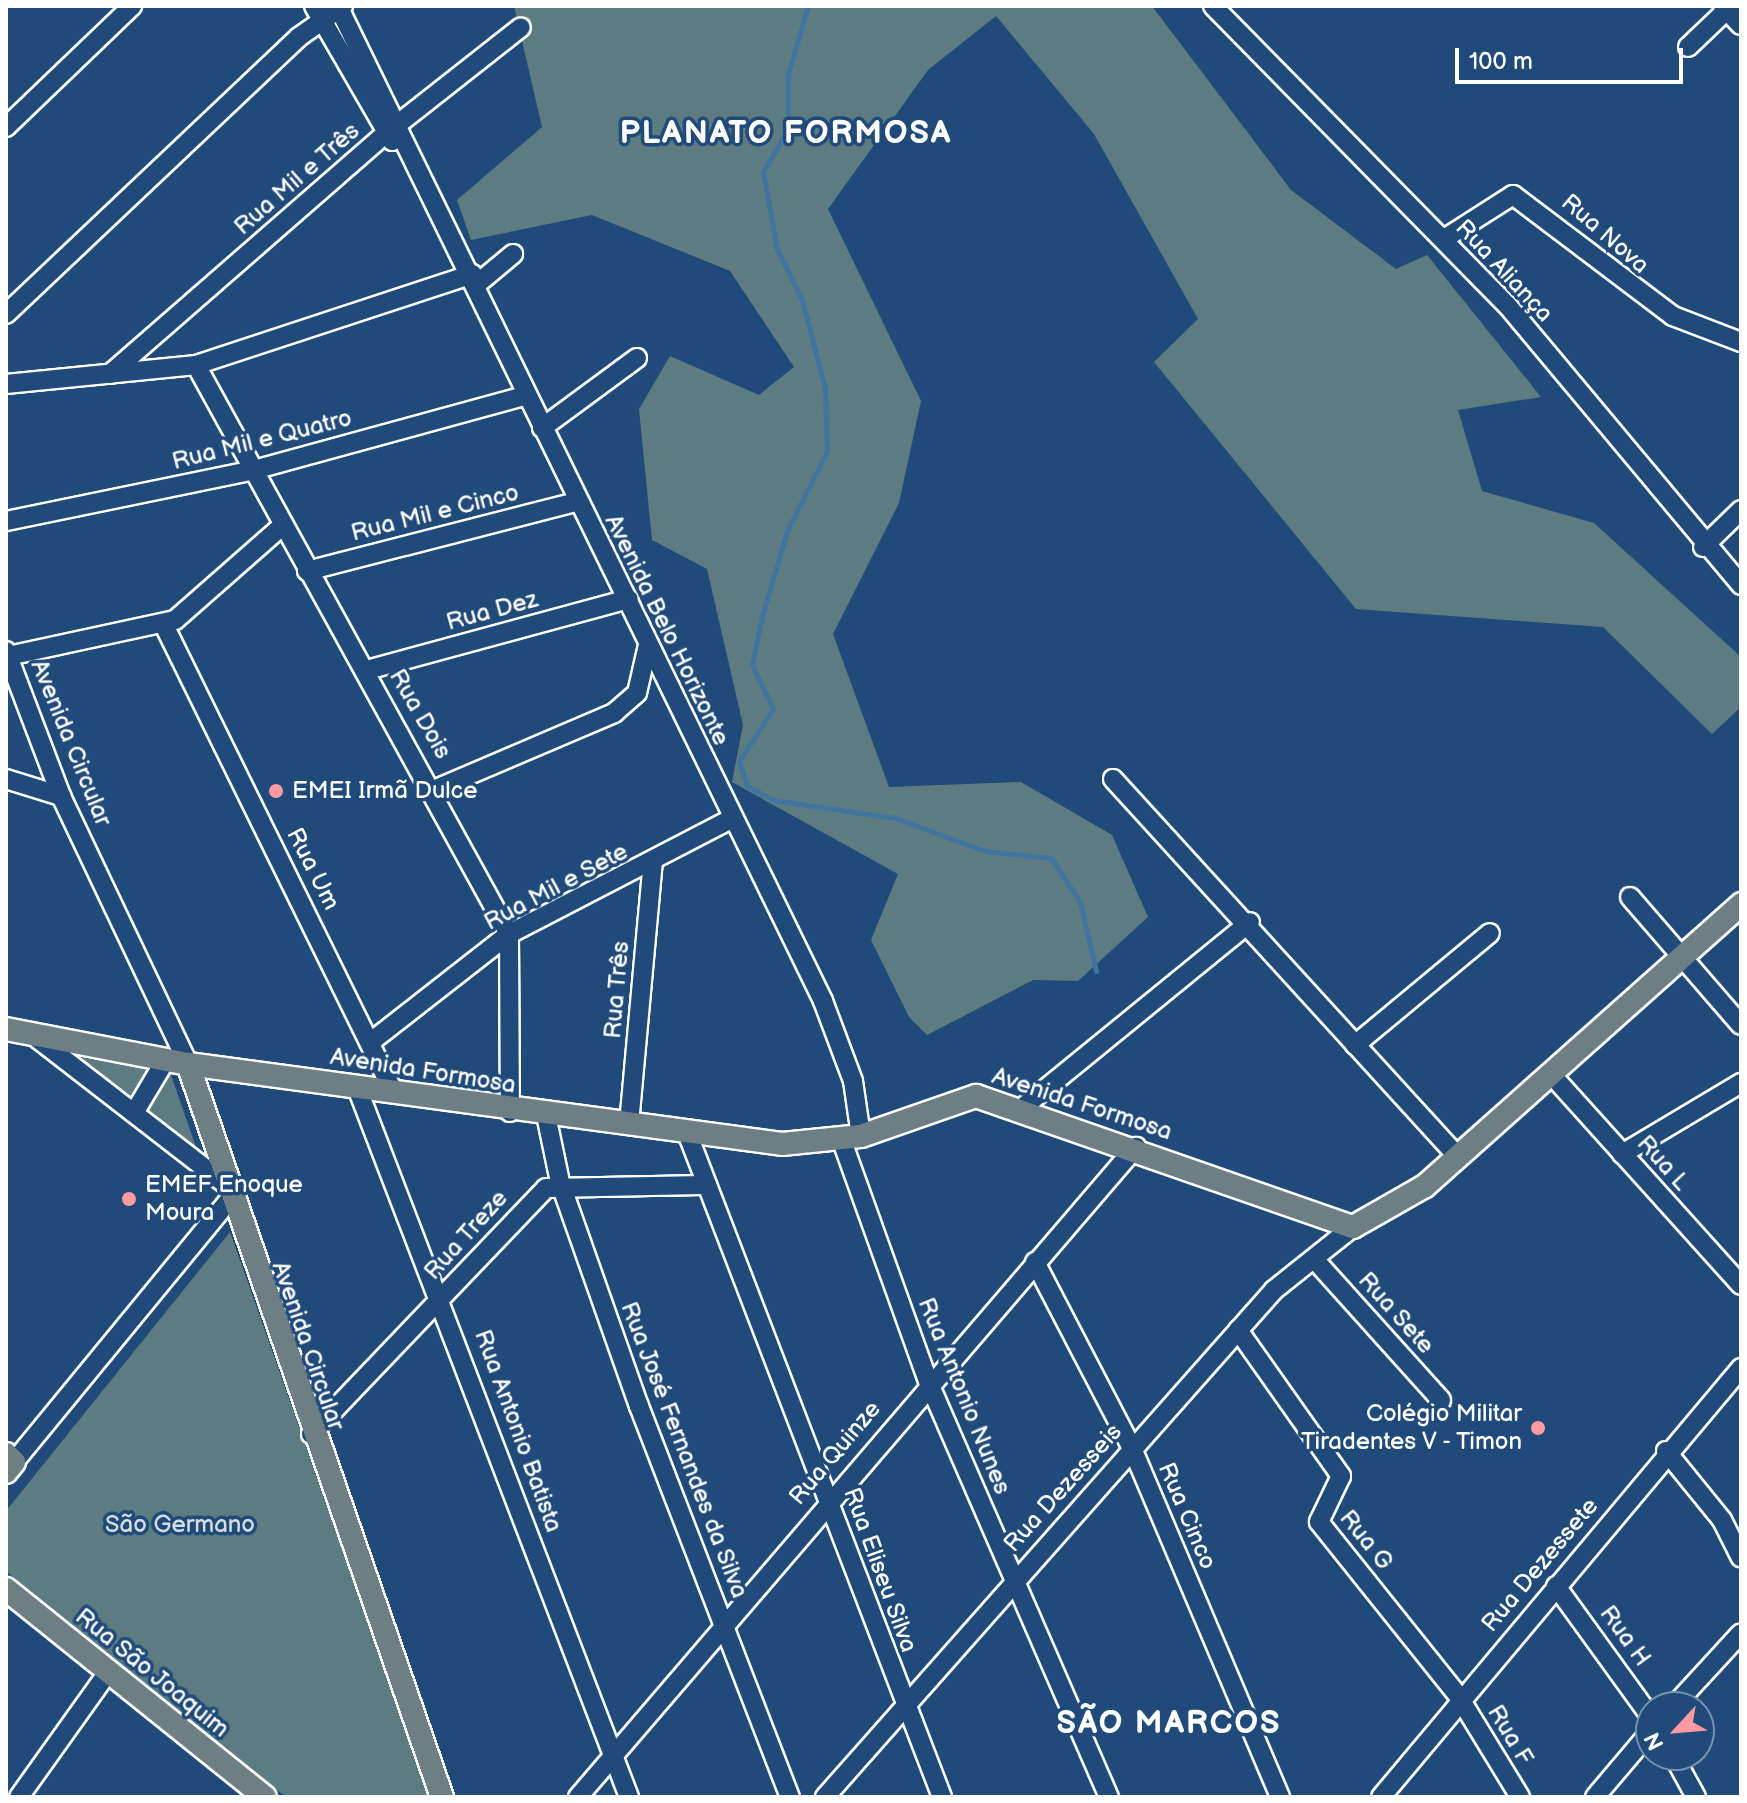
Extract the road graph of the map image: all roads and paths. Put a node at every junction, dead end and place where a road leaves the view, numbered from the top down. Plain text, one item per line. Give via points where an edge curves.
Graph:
1 (132, 6) edge
2 (314, 6) edge
3 (1213, 6) edge
4 (340, 7) edge
5 (1727, 7) edge
6 (324, 24) junction
7 (1741, 25) edge
8 (521, 27) dead end
9 (1688, 47) dead end
10 (6, 127) edge
11 (391, 129) junction
12 (1444, 239) junction
13 (513, 254) dead end
14 (474, 279) junction
15 (6, 314) edge
16 (1741, 342) edge
17 (637, 358) dead end
18 (196, 365) junction
19 (110, 374) junction
20 (6, 384) edge
21 (527, 395) junction
22 (542, 428) junction
23 (250, 471) junction
24 (576, 502) junction
25 (1741, 510) edge
26 (6, 521) edge
27 (281, 527) junction
28 (1703, 547) junction
29 (307, 571) junction
30 (1741, 585) edge
31 (629, 599) junction
32 (164, 625) junction
33 (648, 645) junction
34 (7, 653) edge
35 (367, 670) junction
36 (6, 779) edge
37 (1113, 779) dead end
38 (436, 789) junction
39 (61, 796) junction
40 (733, 818) junction
41 (653, 861) junction
42 (1630, 897) dead end
43 (1741, 904) edge
44 (1250, 922) junction
45 (1490, 933) dead end
46 (509, 934) junction
47 (1679, 959) junction
48 (1741, 1025) edge
49 (6, 1029) edge
50 (33, 1035) junction
51 (372, 1041) junction
52 (1355, 1045) junction
53 (176, 1063) junction
54 (1550, 1073) junction
55 (1741, 1083) edge
56 (356, 1085) junction
57 (394, 1093) junction
58 (1022, 1108) junction
59 (510, 1112) junction
60 (134, 1113) junction
61 (546, 1115) junction
62 (629, 1124) junction
63 (688, 1135) junction
64 (852, 1138) junction
65 (1136, 1147) junction
66 (1622, 1154) junction
67 (1459, 1158) junction
68 (560, 1182) junction
69 (707, 1185) junction
70 (227, 1191) junction
71 (1353, 1227) junction
72 (1314, 1259) junction
73 (1035, 1262) junction
74 (1741, 1285) edge
75 (443, 1297) junction
76 (1238, 1330) junction
77 (1741, 1368) edge
78 (928, 1381) junction
79 (1441, 1400) dead end
80 (311, 1434) junction
81 (1132, 1448) junction
82 (1666, 1451) junction
83 (9, 1463) edge
84 (828, 1498) junction
85 (1741, 1558) edge
86 (1014, 1579) junction
87 (1556, 1586) junction
88 (6, 1589) edge
89 (724, 1624) junction
90 (1741, 1633) edge
91 (108, 1672) junction
92 (1688, 1691) edge
93 (1635, 1695) edge
94 (1459, 1697) junction
95 (905, 1705) junction
96 (1635, 1750) edge
97 (614, 1756) junction
98 (1682, 1771) edge
99 (19, 1797) edge
100 (265, 1797) edge
101 (442, 1797) edge
102 (578, 1797) edge
103 (629, 1797) edge
104 (790, 1797) edge
105 (825, 1797) edge
106 (942, 1797) edge
107 (1109, 1797) edge
108 (1280, 1797) edge
109 (1381, 1797) edge
110 (1520, 1797) edge
111 (1595, 1797) edge
112 (1696, 1797) edge

1 - 10 street
2 - 6 street, Avenida Belo Horizonte
3 - 12 street, Rua Aliança
4 - 6 street
4 - 11 street, Avenida Belo Horizonte
5 - 7 street
5 - 9 street
6 - 11 street, Avenida Belo Horizonte
6 - 15 street via 299,37
8 - 11 street, Rua Mil e Três
11 - 14 street, Avenida Belo Horizonte
11 - 19 street, Rua Mil e Três
12 - 16 street, Rua Nova via 1513,195 1661,309
12 - 28 street, Rua Aliança via 1507,305
13 - 14 street
14 - 18 street
14 - 21 street, Avenida Belo Horizonte
17 - 22 street
18 - 19 street
18 - 23 street, Rua Dois
19 - 20 street
21 - 22 street, Avenida Belo Horizonte
21 - 23 street, Rua Mil e Quatro
22 - 24 street, Avenida Belo Horizonte
23 - 26 street, Rua Mil e Quatro
23 - 27 street, Rua Dois
24 - 29 street, Rua Mil e Cinco
24 - 31 street, Avenida Belo Horizonte
25 - 28 street
27 - 29 street, Rua Dois
27 - 32 street
28 - 30 street, Rua Aliança
29 - 35 street, Rua Dois
31 - 33 street, Avenida Belo Horizonte
31 - 35 street, Rua Dez
32 - 34 street
32 - 51 street, Rua Um
33 - 38 street via 637,693 614,713
33 - 40 street, Avenida Belo Horizonte
34 - 39 street, Avenida Circular
35 - 38 street, Rua Dois
36 - 39 street
37 - 44 street
38 - 46 street, Rua Dois
39 - 53 street, Avenida Circular
40 - 41 street, Rua Mil e Sete
40 - 64 street, Avenida Belo Horizonte via 843,1046
41 - 46 street, Rua Mil e Sete
41 - 62 street, Rua Três
42 - 47 street
43 - 47 main road
44 - 52 street
44 - 58 street
45 - 52 street
46 - 51 street, Rua Mil e Sete
46 - 59 street, Rua Dois
47 - 48 street
47 - 54 main road
49 - 50 main road, Avenida Formosa
50 - 53 main road, Avenida Formosa
50 - 60 street
51 - 57 street, Rua Um
52 - 67 street
53 - 56 main road, Avenida Formosa
53 - 60 street
53 - 70 main road, Avenida Circular
54 - 66 street, Rua L
54 - 67 main road
55 - 66 street
56 - 57 main road, Avenida Formosa
56 - 75 street, Rua Antonio Batista
57 - 59 main road, Avenida Formosa
58 - 64 main road, Avenida Formosa via 962,1097
58 - 65 main road, Avenida Formosa
59 - 61 main road, Avenida Formosa
60 - 70 street
61 - 62 main road, Avenida Formosa
61 - 68 street, Rua José Fernandes da Silva
62 - 63 main road, Avenida Formosa
63 - 64 main road, Avenida Formosa via 782,1144
63 - 69 street, Rua Eliseu Silva
64 - 78 street, Rua Antonio Nunes
65 - 71 main road, Avenida Formosa
65 - 73 street, Rua Quinze
66 - 74 street, Rua L
67 - 71 main road via 1383,1215
68 - 69 street
68 - 75 street, Rua Treze via 525,1203
68 - 89 street, Rua José Fernandes da Silva
69 - 84 street, Rua Eliseu Silva
70 - 80 main road, Avenida Circular
70 - 83 street
71 - 72 street, Rua Dezesseis
72 - 76 street, Rua Dezesseis
72 - 79 street, Rua Sete
73 - 78 street, Rua Quinze
73 - 81 street, Rua Cinco
75 - 80 street, Rua Treze
75 - 97 street, Rua Antonio Batista
76 - 81 street, Rua Dezesseis
76 - 94 street, Rua G via 1341,1476 1319,1522
77 - 82 street, Rua Dezessete
78 - 84 street, Rua Quinze
78 - 86 street, Rua Antonio Nunes
80 - 101 main road, Avenida Circular
81 - 86 street, Rua Dezesseis
81 - 108 street, Rua Cinco
82 - 85 street via 1722,1520
82 - 87 street, Rua Dezessete
84 - 89 street, Rua Quinze
84 - 95 street, Rua Eliseu Silva
86 - 95 street, Rua Dezesseis
86 - 107 street, Rua Antonio Nunes
87 - 93 street, Rua H
87 - 94 street, Rua Dezessete
88 - 91 main road, Rua São Joaquim
89 - 97 street, Rua Quinze
89 - 104 street, Rua José Fernandes da Silva
90 - 92 street
91 - 99 street
91 - 100 main road, Rua São Joaquim
94 - 109 street, Rua Dezessete
94 - 110 street, Rua F
95 - 105 street, Rua Dezesseis
95 - 106 street, Rua Eliseu Silva
96 - 111 street
97 - 102 street, Rua Quinze
97 - 103 street, Rua Antonio Batista
98 - 112 street

